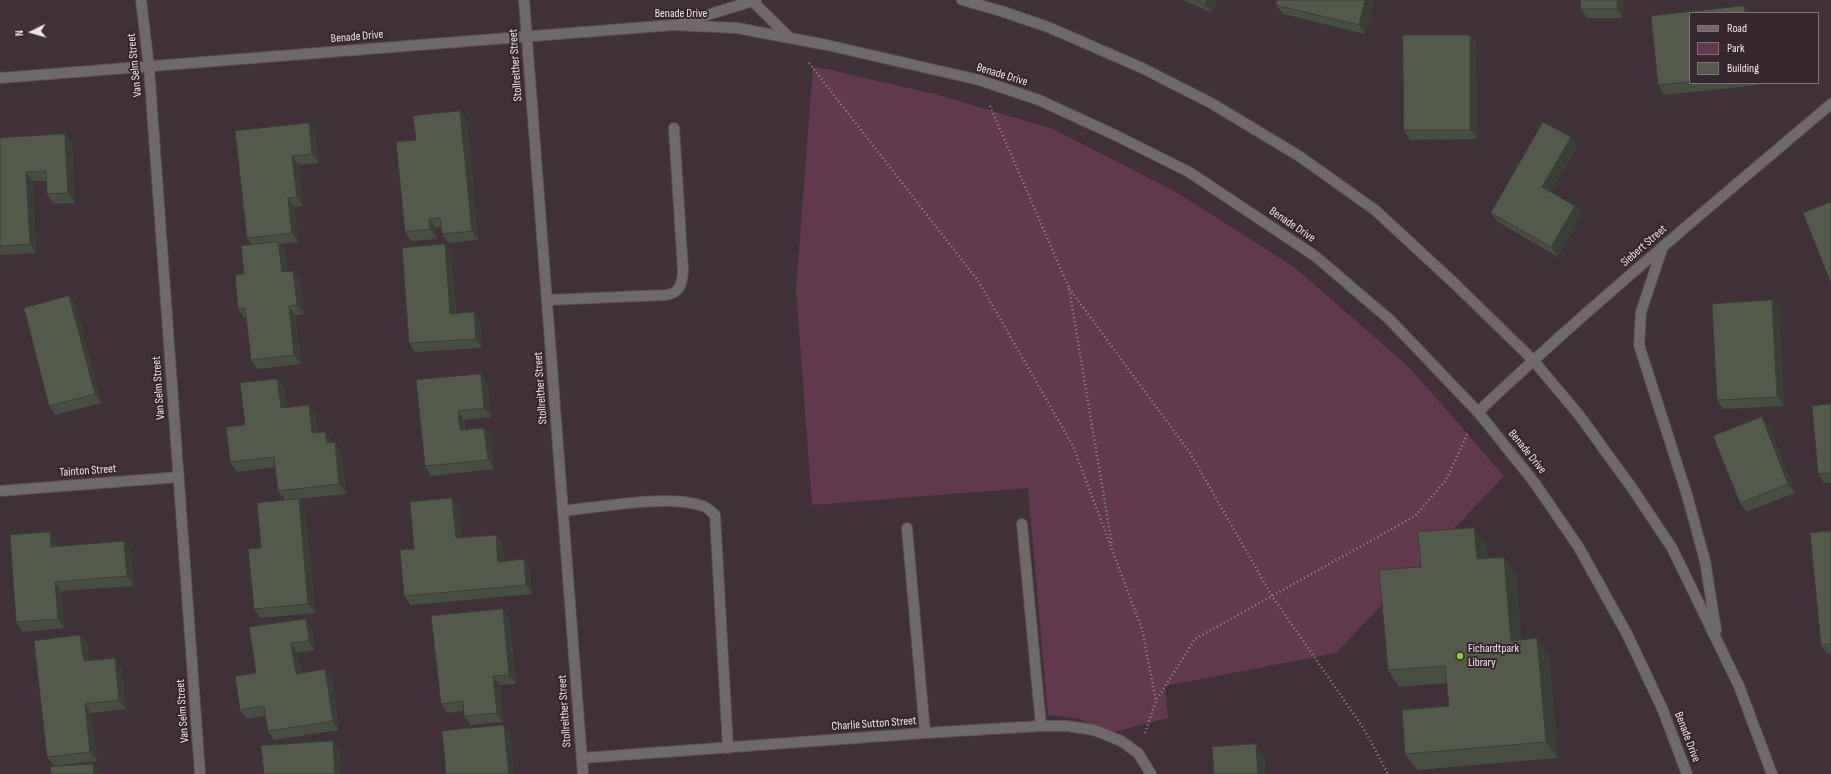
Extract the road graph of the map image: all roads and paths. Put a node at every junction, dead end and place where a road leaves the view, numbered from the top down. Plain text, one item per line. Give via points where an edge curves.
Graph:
1 (141, 0) edge
2 (524, 0) edge
3 (962, 0) edge
4 (987, 0) edge
5 (754, 1) edge
6 (673, 25) junction
7 (1048, 27) junction
8 (527, 36) junction
9 (789, 38) junction
10 (149, 67) junction
11 (0, 78) edge
12 (979, 80) junction
13 (1831, 104) edge
14 (674, 128) dead end
15 (1663, 246) junction
16 (1069, 288) junction
17 (547, 300) junction
18 (1533, 360) junction
19 (1478, 412) junction
20 (179, 477) junction
21 (0, 491) edge
22 (563, 511) junction
23 (1022, 524) dead end
24 (907, 528) dead end
25 (1113, 551) junction
26 (1272, 596) junction
27 (1717, 640) junction
28 (1156, 701) junction
29 (1041, 726) junction
30 (926, 733) junction
31 (728, 748) junction
32 (1138, 753) junction
33 (582, 758) junction
34 (200, 774) edge
35 (583, 774) edge
36 (1151, 774) edge
37 (1388, 774) edge
38 (1687, 774) edge
39 (1772, 774) edge

1 - 10 street, Van Selm Street
2 - 8 street, Stollreither Street
3 - 7 street via 1001,10
4 - 7 street
5 - 6 street
5 - 9 street
6 - 8 street, Benade Drive
6 - 9 street, Benade Drive via 737,28
7 - 18 street via 1190,92 1299,156 1375,210
8 - 10 street, Benade Drive
8 - 17 street, Stollreither Street
9 - 12 street, Benade Drive
9 - 25 path via 979,282 1073,446
10 - 11 street, Benade Drive
10 - 20 street, Van Selm Street
12 - 16 path
12 - 19 street, Benade Drive via 1039,100 1115,135 1189,172 1252,213 1315,256 1389,319
13 - 15 street, Siebert Street
14 - 17 street via 683,271 678,291 666,295
15 - 18 street, Siebert Street
15 - 27 street via 1641,312 1639,345 1687,495 1705,561
16 - 25 path
16 - 26 path via 1190,453
17 - 22 street, Stollreither Street
18 - 19 street, Siebert Street
18 - 27 street via 1579,415 1672,548
19 - 26 path via 1446,480 1415,516
19 - 38 street, Benade Drive via 1534,482 1578,546 1627,634 1662,708
20 - 21 street, Tainton Street
20 - 34 street, Van Selm Street
22 - 31 street via 657,501 690,502 704,506 715,515
22 - 33 street, Stollreither Street
23 - 29 street
24 - 30 street
25 - 28 path via 1142,629
26 - 28 path via 1195,639
26 - 37 path via 1364,729
27 - 39 street via 1739,686
28 - 32 path
29 - 30 street, Charlie Sutton Street
29 - 32 street, Charlie Sutton Street via 1094,730 1121,741
30 - 31 street, Charlie Sutton Street
31 - 33 street, Charlie Sutton Street
32 - 36 street, Charlie Sutton Street
33 - 35 street, Stollreither Street

